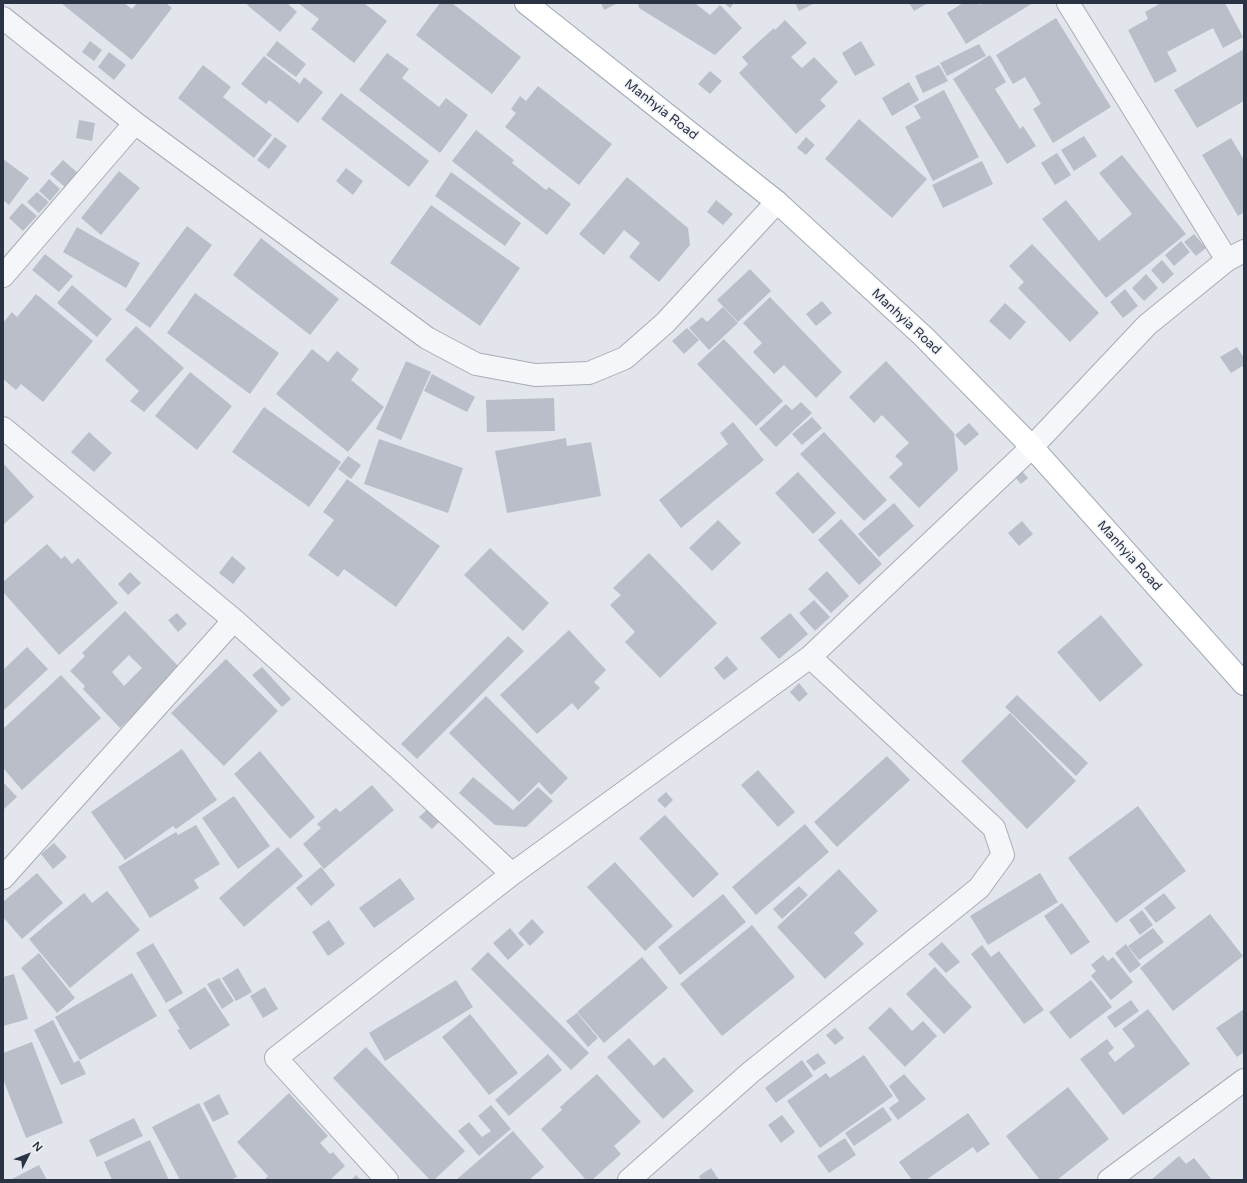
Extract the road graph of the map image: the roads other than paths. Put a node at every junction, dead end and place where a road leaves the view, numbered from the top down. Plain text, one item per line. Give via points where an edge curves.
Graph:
1 (526, 3) edge
2 (1068, 3) edge
3 (3, 18) edge
4 (135, 122) junction
5 (777, 202) junction
6 (1236, 256) edge
7 (3, 276) edge
8 (3, 428) edge
9 (1032, 447) junction
10 (234, 620) junction
11 (810, 657) junction
12 (1244, 684) edge
13 (512, 874) junction
14 (3, 878) edge
15 (1244, 1080) edge
16 (387, 1180) edge
17 (629, 1180) edge
18 (1109, 1180) edge

1 - 5 main road, Manhyia Road
2 - 6 street
3 - 4 street
4 - 5 street via 427,338 476,364 535,374 589,373 625,358 665,323
4 - 7 street
5 - 9 main road, Manhyia Road via 924,337
6 - 9 street via 1147,324
8 - 10 street
9 - 11 street
9 - 12 main road, Manhyia Road
10 - 13 street
10 - 14 street
11 - 13 street
11 - 17 street via 994,828 1003,855 979,888 751,1072
13 - 16 street via 276,1058
15 - 18 street

